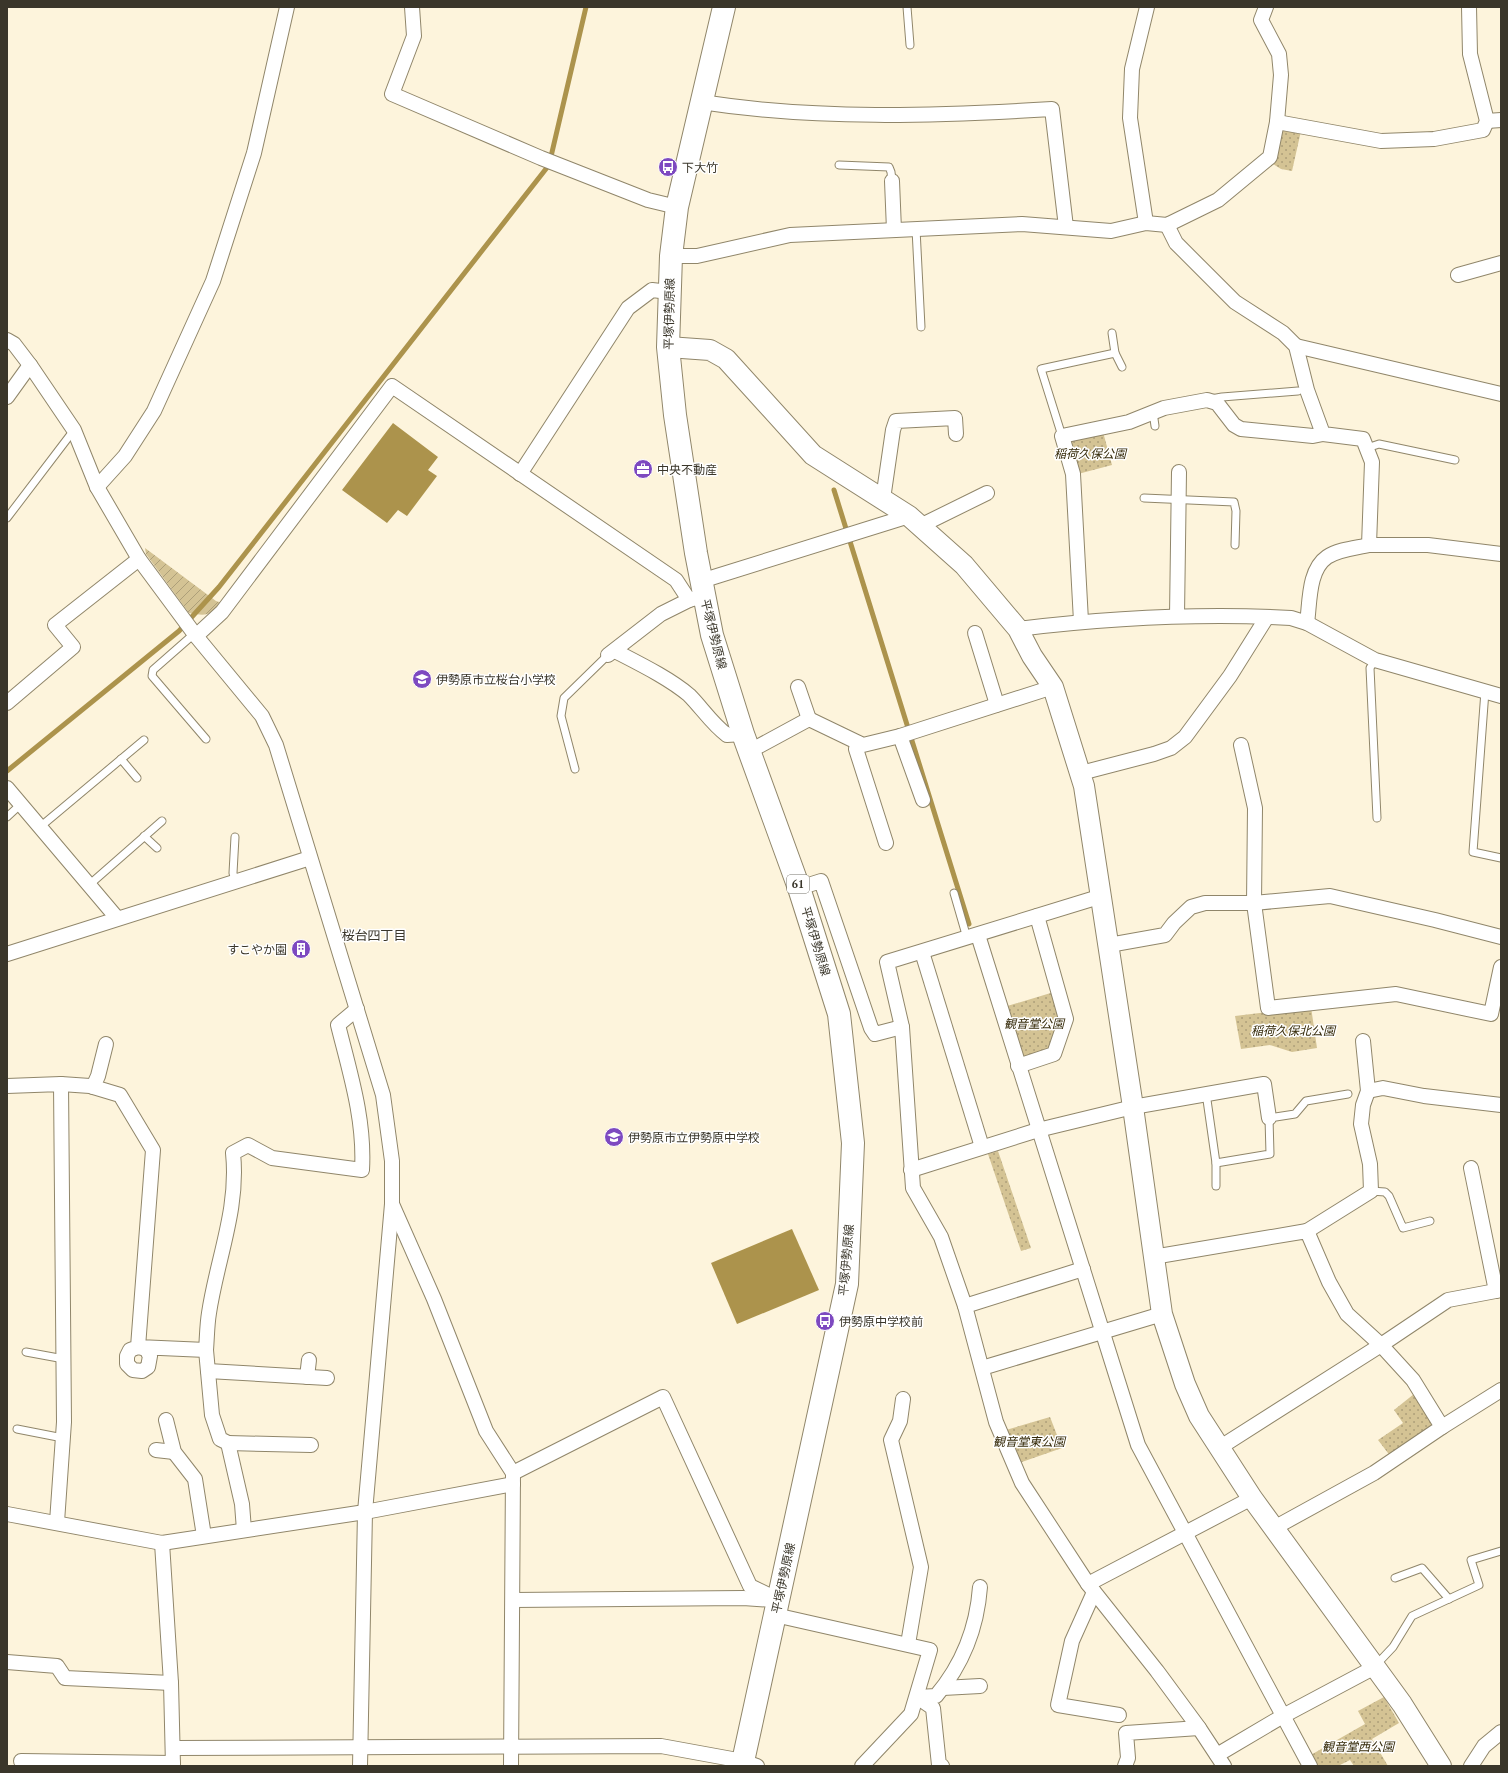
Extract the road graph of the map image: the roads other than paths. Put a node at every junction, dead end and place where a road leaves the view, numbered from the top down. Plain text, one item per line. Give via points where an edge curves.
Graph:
1 (287, 7) edge
2 (412, 7) edge
3 (724, 7) edge
4 (907, 7) edge
5 (1147, 7) edge
6 (1266, 7) edge
7 (1469, 7) edge
8 (910, 45) dead end
9 (701, 102) junction
10 (1494, 120) edge
11 (1277, 122) junction
12 (839, 165) dead end
13 (892, 181) joint
14 (677, 207) junction
15 (1146, 223) junction
16 (1167, 225) junction
17 (1066, 227) junction
18 (916, 229) junction
19 (894, 230) junction
20 (671, 256) junction
21 (1501, 264) edge
22 (1458, 275) dead end
23 (669, 292) junction
24 (921, 327) dead end
25 (1112, 334) dead end
26 (7, 340) edge
27 (1296, 346) junction
28 (668, 347) junction
29 (1115, 353) junction
30 (30, 365) junction
31 (1122, 367) dead end
32 (1298, 391) dead end
33 (1501, 394) edge
34 (7, 396) edge
35 (1207, 400) junction
36 (1153, 412) junction
37 (1155, 426) dead end
38 (74, 430) junction
39 (956, 434) dead end
40 (1323, 434) junction
41 (1062, 436) junction
42 (1367, 448) junction
43 (1455, 460) dead end
44 (1179, 472) dead end
45 (520, 474) junction
46 (97, 487) junction
47 (987, 493) dead end
48 (1144, 498) dead end
49 (883, 499) junction
50 (1177, 500) junction
51 (7, 518) edge
52 (914, 521) junction
53 (1236, 545) dead end
54 (1369, 546) junction
55 (1501, 554) edge
56 (139, 559) junction
57 (698, 592) junction
58 (1176, 616) junction
59 (1267, 617) junction
60 (1081, 621) junction
61 (1307, 623) junction
62 (1018, 629) junction
63 (975, 633) dead end
64 (195, 635) junction
65 (612, 653) junction
66 (1375, 660) junction
67 (798, 687) dead end
68 (1052, 687) junction
69 (1485, 691) junction
70 (1501, 696) edge
71 (7, 703) edge
72 (996, 705) junction
73 (809, 719) junction
74 (900, 736) junction
75 (206, 739) dead end
76 (144, 740) dead end
77 (746, 742) junction
78 (858, 742) junction
79 (1241, 744) dead end
80 (122, 759) junction
81 (575, 769) dead end
82 (1081, 773) junction
83 (137, 778) dead end
84 (7, 788) edge
85 (923, 800) dead end
86 (21, 804) junction
87 (7, 816) edge
88 (1377, 818) dead end
89 (162, 821) dead end
90 (40, 827) junction
91 (144, 836) junction
92 (235, 837) dead end
93 (886, 843) dead end
94 (157, 848) dead end
95 (310, 858) junction
96 (1501, 858) edge
97 (235, 881) junction
98 (89, 885) junction
99 (799, 888) junction
100 (954, 893) dead end
101 (1102, 896) junction
102 (1254, 903) junction
103 (1037, 916) junction
104 (117, 918) junction
105 (972, 937) junction
106 (1501, 937) edge
107 (1110, 945) junction
108 (922, 952) junction
109 (7, 954) edge
110 (1501, 967) edge
111 (357, 1009) junction
112 (902, 1027) junction
113 (1363, 1042) dead end
114 (106, 1044) dead end
115 (1018, 1066) junction
116 (61, 1084) junction
117 (7, 1086) edge
118 (92, 1087) junction
119 (1368, 1091) junction
120 (1206, 1094) junction
121 (1348, 1094) dead end
122 (1501, 1105) edge
123 (1133, 1107) junction
124 (1269, 1118) junction
125 (1038, 1130) junction
126 (982, 1147) junction
127 (1216, 1163) junction
128 (911, 1170) junction
129 (1473, 1171) dead end
130 (1216, 1186) dead end
131 (1371, 1191) junction
132 (392, 1204) junction
133 (1430, 1221) dead end
134 (1307, 1231) junction
135 (1153, 1256) junction
136 (1084, 1269) junction
137 (1499, 1290) edge
138 (966, 1306) junction
139 (1162, 1314) junction
140 (1103, 1331) junction
141 (1381, 1345) junction
142 (206, 1350) junction
143 (26, 1352) dead end
144 (64, 1359) junction
145 (309, 1360) dead end
146 (982, 1368) junction
147 (208, 1371) junction
148 (307, 1377) junction
149 (327, 1378) dead end
150 (1501, 1390) edge
151 (903, 1399) dead end
152 (166, 1420) dead end
153 (1442, 1427) junction
154 (17, 1428) dead end
155 (63, 1438) junction
156 (228, 1443) junction
157 (311, 1445) dead end
158 (1219, 1448) junction
159 (156, 1450) dead end
160 (174, 1452) junction
161 (513, 1478) junction
162 (1252, 1498) junction
163 (364, 1512) junction
164 (7, 1514) edge
165 (57, 1522) junction
166 (1274, 1528) junction
167 (244, 1530) junction
168 (1185, 1532) junction
169 (204, 1536) junction
170 (162, 1543) junction
171 (1501, 1551) edge
172 (1395, 1578) dead end
173 (980, 1587) dead end
174 (1091, 1588) junction
175 (513, 1600) junction
176 (1449, 1600) junction
177 (777, 1608) junction
178 (908, 1644) junction
179 (7, 1662) edge
180 (1375, 1667) junction
181 (171, 1684) junction
182 (980, 1686) dead end
183 (943, 1688) junction
184 (917, 1697) junction
185 (1119, 1715) dead end
186 (1283, 1716) junction
187 (1199, 1728) junction
188 (1501, 1732) edge
189 (360, 1746) junction
190 (511, 1746) junction
191 (173, 1748) junction
192 (21, 1761) dead end
193 (1220, 1761) edge
194 (173, 1764) edge
195 (748, 1764) edge
196 (360, 1766) edge
197 (511, 1766) edge
198 (862, 1766) edge
199 (942, 1766) edge
200 (1125, 1766) edge
201 (1310, 1766) edge
202 (1441, 1766) edge
203 (1471, 1766) edge

1 - 46 street via 254,153 213,281 154,411 125,456
2 - 14 street via 414,36 392,94 541,158 648,200
3 - 9 main road, 平塚伊勢原線 / 61
4 - 8 lane
5 - 15 street via 1132,69 1130,118
6 - 11 street via 1261,20 1279,54 1281,75
7 - 10 street via 1470,54
9 - 14 main road, 平塚伊勢原線 / 61
9 - 17 street via 748,109 826,115 919,116 1052,110
10 - 11 street via 1483,130 1434,139 1381,142
11 - 16 street via 1270,157 1218,200
12 - 13 lane via 889,167
13 - 19 street
14 - 20 main road, 平塚伊勢原線 / 61
15 - 16 street
15 - 17 street via 1111,231
16 - 27 street via 1176,243 1235,302 1283,333
17 - 18 street via 1022,224
18 - 19 street
18 - 24 lane
19 - 20 street via 790,235 698,256
20 - 23 main road, 平塚伊勢原線 / 61
21 - 22 street
23 - 28 main road, 平塚伊勢原線 / 61
23 - 45 street via 652,290 628,308
25 - 29 lane
26 - 30 street via 14,344
27 - 33 street
27 - 40 street via 1307,390
28 - 49 street via 710,350 726,359 813,455
28 - 57 main road, 平塚伊勢原線 / 61
29 - 31 lane
29 - 41 lane via 1041,369
30 - 34 street
30 - 38 street
32 - 35 lane
35 - 36 street
35 - 40 street via 1217,403 1234,425 1241,429 1313,436
36 - 37 lane
36 - 41 street via 1129,422
38 - 46 street
38 - 51 lane
39 - 49 street via 954,414 896,421 892,430
40 - 42 street via 1363,440
41 - 60 street via 1073,474
42 - 43 lane via 1379,444
42 - 54 street via 1372,462
44 - 50 street
45 - 57 street via 676,580
45 - 64 street via 392,386 222,612
46 - 56 street
47 - 52 street
48 - 50 lane
49 - 52 street
50 - 53 lane via 1234,502
50 - 58 street
52 - 57 street
52 - 62 street via 964,565
54 - 55 street via 1428,545
54 - 61 street via 1327,557 1313,576
56 - 64 street
56 - 71 street via 55,625 73,647
57 - 65 street via 661,614
57 - 77 main road, 平塚伊勢原線 / 61
58 - 59 street
58 - 60 street
59 - 61 street via 1290,618
59 - 82 street via 1230,676 1186,737 1170,748 1154,754
60 - 62 street
61 - 66 street
62 - 68 street
63 - 72 street
64 - 75 lane via 153,670 152,676
64 - 95 street via 262,716 276,745
65 - 77 street via 648,668 688,695 720,730
65 - 81 lane via 564,698 561,716
66 - 69 street
66 - 88 lane via 1370,668
67 - 73 street
68 - 72 street
68 - 82 street
69 - 70 street
69 - 96 lane via 1473,852
72 - 74 street
73 - 77 street
73 - 78 street
74 - 78 street via 863,745
74 - 85 street
76 - 80 lane
77 - 99 main road, 平塚伊勢原線 / 61
78 - 93 street via 856,749
79 - 102 street via 1255,808
80 - 83 lane
80 - 90 lane
82 - 101 street
84 - 86 street
86 - 87 lane
86 - 90 street
89 - 91 lane
90 - 98 street
91 - 94 lane
91 - 98 lane
92 - 97 lane
95 - 97 street
95 - 111 street
97 - 104 street
98 - 104 street
99 - 112 street via 821,881 875,1034
99 - 177 main road, 平塚伊勢原線 / 61 via 838,1014 853,1143 847,1284
100 - 105 lane
101 - 103 street
101 - 107 street
102 - 106 street via 1330,896
102 - 107 street via 1205,903 1191,907 1165,935
102 - 110 street via 1268,1008 1396,994 1491,1014
103 - 105 street
103 - 115 street via 1066,1019 1054,1054
104 - 109 street
105 - 108 street
105 - 115 street
107 - 123 street
108 - 112 street via 886,962
108 - 126 street
111 - 132 street via 383,1095 392,1161
111 - 142 street via 338,1025 358,1106 363,1145 362,1170 272,1158 248,1145 233,1153 233,1202 209,1313
112 - 128 street
113 - 119 street
114 - 118 street via 98,1076
115 - 125 street
116 - 117 street
116 - 118 street
116 - 144 street
118 - 142 street via 120,1095 153,1150 138,1347
119 - 122 street via 1383,1088 1424,1096
119 - 131 street via 1363,1105 1362,1124 1370,1164
120 - 123 street
120 - 124 street via 1264,1084
120 - 127 lane
121 - 124 lane via 1306,1100 1295,1114
123 - 125 street
123 - 135 street
124 - 127 lane via 1270,1154
125 - 126 street
125 - 136 street
126 - 128 street
127 - 130 lane
128 - 138 street via 913,1188 941,1237
129 - 137 street via 1483,1202
131 - 133 lane via 1385,1192 1389,1196 1403,1228
131 - 134 street
132 - 161 street via 434,1299 486,1431
132 - 163 street
134 - 135 street
134 - 141 street via 1329,1282 1347,1314
135 - 139 street
136 - 138 street
136 - 140 street
137 - 141 street via 1448,1300
138 - 146 street
139 - 140 street
139 - 158 street via 1185,1384 1199,1416
140 - 146 street
140 - 168 street via 1138,1445
141 - 153 street via 1413,1380
141 - 158 street
142 - 147 street
143 - 144 lane
144 - 155 street
145 - 148 street
146 - 174 street via 996,1422 1022,1483
147 - 148 street
147 - 156 street via 212,1414 220,1439
148 - 149 street
150 - 153 street
151 - 178 street via 900,1421 891,1440 921,1567
152 - 160 street
153 - 166 street via 1374,1474
154 - 155 lane
155 - 165 street
156 - 157 street
156 - 167 street via 242,1504
158 - 162 street
159 - 160 street
160 - 169 street via 195,1478
161 - 163 street
161 - 175 street
161 - 177 street via 663,1397 750,1586
162 - 166 street
162 - 168 street
163 - 167 street
163 - 189 street
164 - 165 street
165 - 170 street
166 - 180 street
167 - 169 street
168 - 174 street
168 - 186 street
169 - 170 street
170 - 181 street
171 - 176 lane via 1471,1560 1479,1585
172 - 176 lane via 1422,1568
173 - 183 street via 978,1611 966,1649
174 - 185 street via 1072,1641 1058,1705
174 - 187 street
175 - 177 street via 743,1598
175 - 190 street
176 - 180 lane via 1412,1616 1393,1647
177 - 178 street
177 - 195 main road, 平塚伊勢原線 / 61
178 - 184 street via 930,1650
179 - 181 street via 57,1666 65,1678
180 - 186 street
180 - 202 street
181 - 191 street
182 - 183 street
183 - 184 street via 936,1696
184 - 198 street via 911,1714
184 - 199 street via 933,1708 939,1765
186 - 193 street
186 - 201 street
187 - 193 street
187 - 200 street via 1126,1733 1128,1758
188 - 203 street via 1484,1746
189 - 190 street
189 - 191 street
189 - 196 street
190 - 195 street via 661,1746
190 - 197 street
191 - 194 street
192 - 194 street

